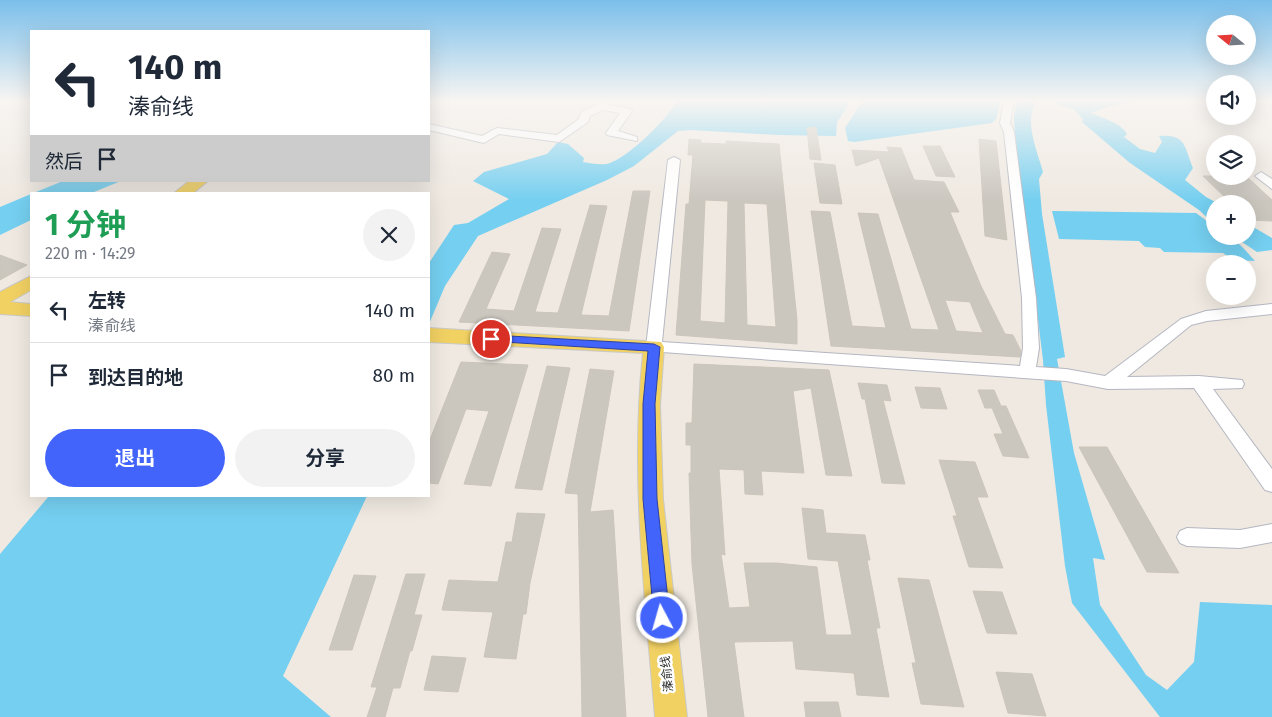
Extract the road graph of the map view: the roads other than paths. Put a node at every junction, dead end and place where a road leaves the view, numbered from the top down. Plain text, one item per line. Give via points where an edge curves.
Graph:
1 (456, 133) edge
2 (493, 133) edge
3 (516, 133) edge
4 (566, 133) edge
5 (613, 133) edge
6 (1009, 133) edge
7 (633, 139) dead end
8 (674, 160) dead end
9 (1261, 176) dead end
10 (199, 182) edge
11 (1271, 191) edge
12 (184, 192) edge
13 (30, 283) edge
14 (0, 300) edge
15 (0, 308) edge
16 (30, 310) edge
17 (1272, 310) edge
18 (432, 336) edge
19 (654, 347) junction
20 (1033, 373) junction
21 (1199, 382) junction
22 (1108, 383) junction
23 (1236, 384) dead end
24 (1272, 484) edge
25 (1272, 533) edge
26 (1187, 537) dead end
27 (671, 717) edge

1 - 2 street via 484,140
3 - 4 street via 559,139
5 - 7 street
6 - 20 street via 1029,298
8 - 19 street
9 - 11 street
10 - 12 main road
13 - 14 main road
15 - 16 main road
17 - 22 street via 1206,316 1186,322
18 - 19 main road
19 - 20 street
19 - 27 main road, 溱俞线 via 649,404 650,499
20 - 22 street
21 - 22 street
21 - 23 street
21 - 24 street
25 - 26 lane via 1240,539

